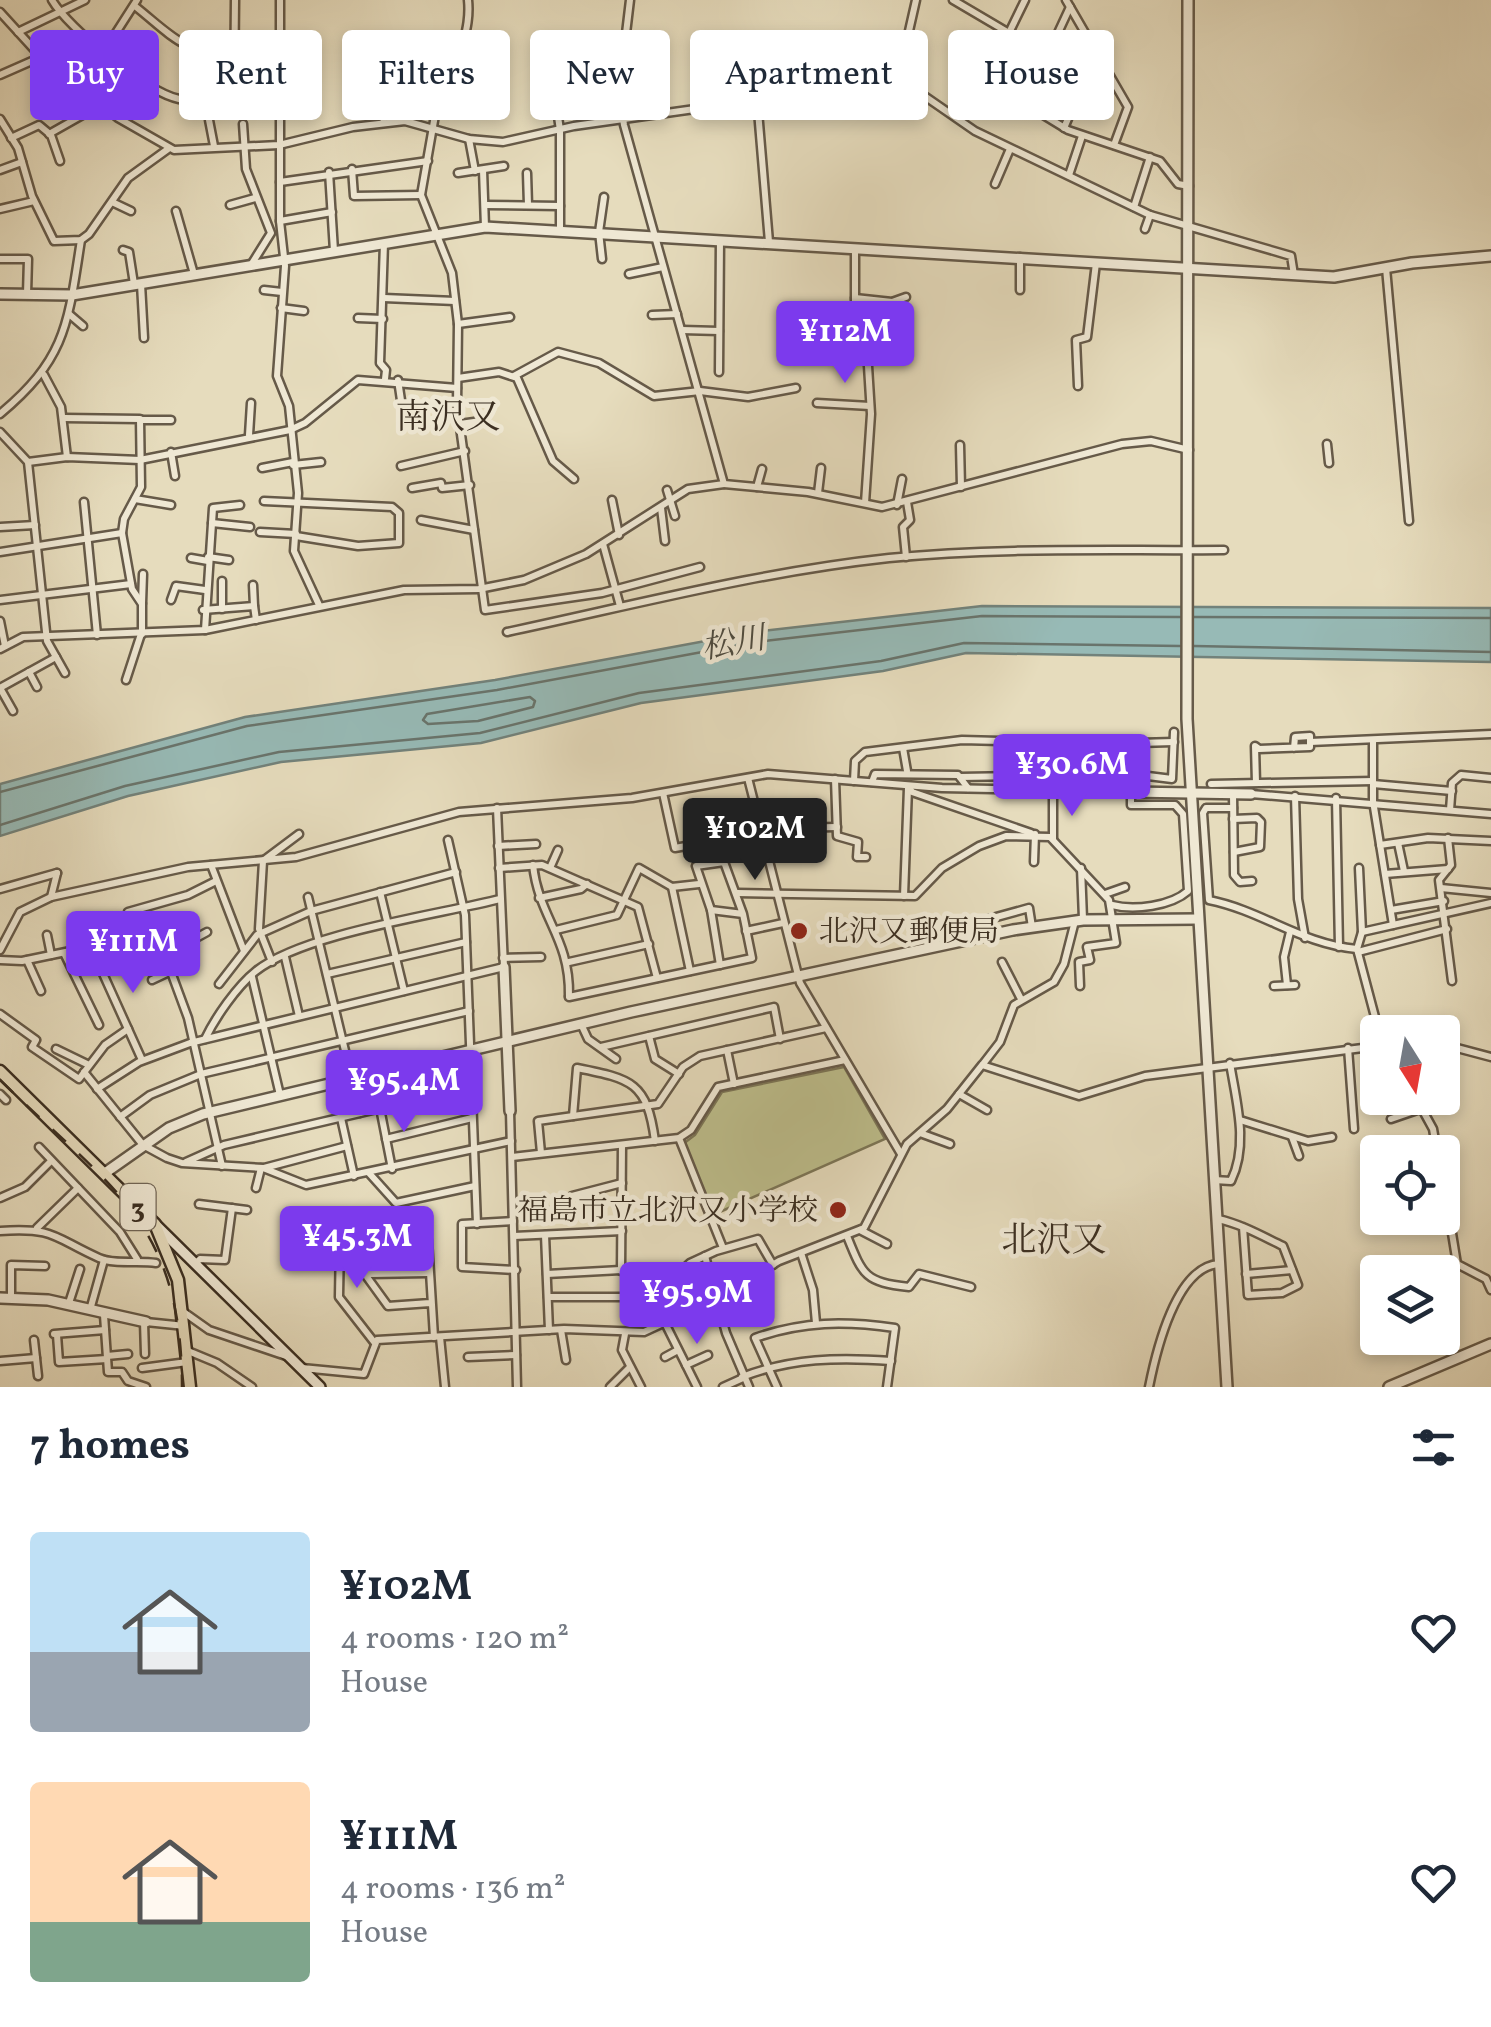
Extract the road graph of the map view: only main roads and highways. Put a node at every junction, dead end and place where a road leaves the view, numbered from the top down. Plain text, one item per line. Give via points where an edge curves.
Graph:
1 (0, 1071) edge
2 (190, 1387) edge

1 - 2 main road, 3 via 155,1224 185,1313

